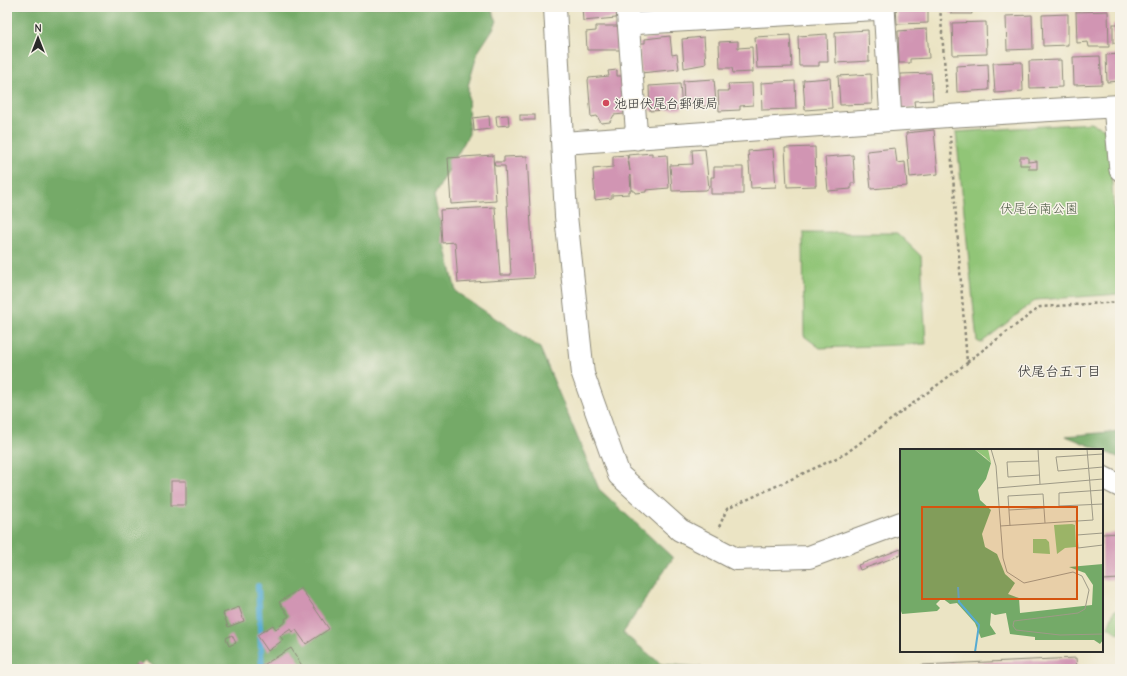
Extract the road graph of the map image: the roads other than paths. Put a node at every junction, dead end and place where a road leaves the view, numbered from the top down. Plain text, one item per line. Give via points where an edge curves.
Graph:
1 (555, 7) edge
2 (884, 8) edge
3 (627, 16) edge
4 (1117, 106) edge
5 (890, 120) junction
6 (637, 139) junction
7 (563, 143) junction
8 (1120, 170) edge
9 (1103, 478) edge
10 (1120, 486) edge
11 (900, 523) edge

1 - 7 street
2 - 3 street
2 - 5 street
3 - 6 street
4 - 5 street
4 - 8 street
5 - 6 street
6 - 7 street
7 - 11 street via 566,216 583,374 618,476 680,530 736,559 809,556
9 - 10 street

